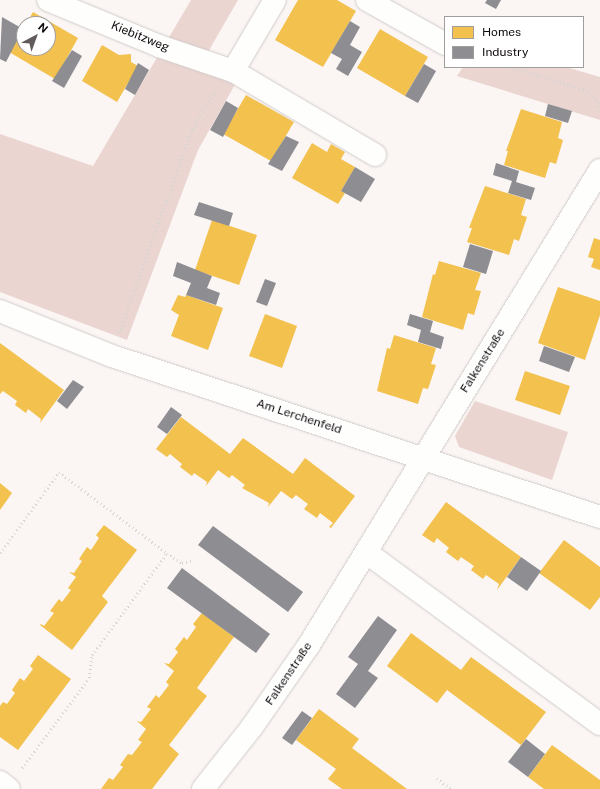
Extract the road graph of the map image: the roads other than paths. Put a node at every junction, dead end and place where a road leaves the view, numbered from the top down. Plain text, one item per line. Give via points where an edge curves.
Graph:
1 (48, 0) edge
2 (275, 0) edge
3 (367, 0) edge
4 (444, 43) edge
5 (233, 71) junction
6 (375, 155) dead end
7 (600, 170) edge
8 (0, 311) edge
9 (422, 458) junction
10 (600, 517) edge
11 (367, 553) junction
12 (600, 724) edge
13 (203, 789) edge

1 - 5 street, Kiebitzweg via 159,46
2 - 5 street
3 - 4 street
5 - 6 street, Kiebitzweg
7 - 9 street, Falkenstraße
8 - 9 street, Am Lerchenfeld via 112,356
9 - 10 street, Am Lerchenfeld
9 - 11 street, Falkenstraße
11 - 12 street
11 - 13 street, Falkenstraße via 292,670

